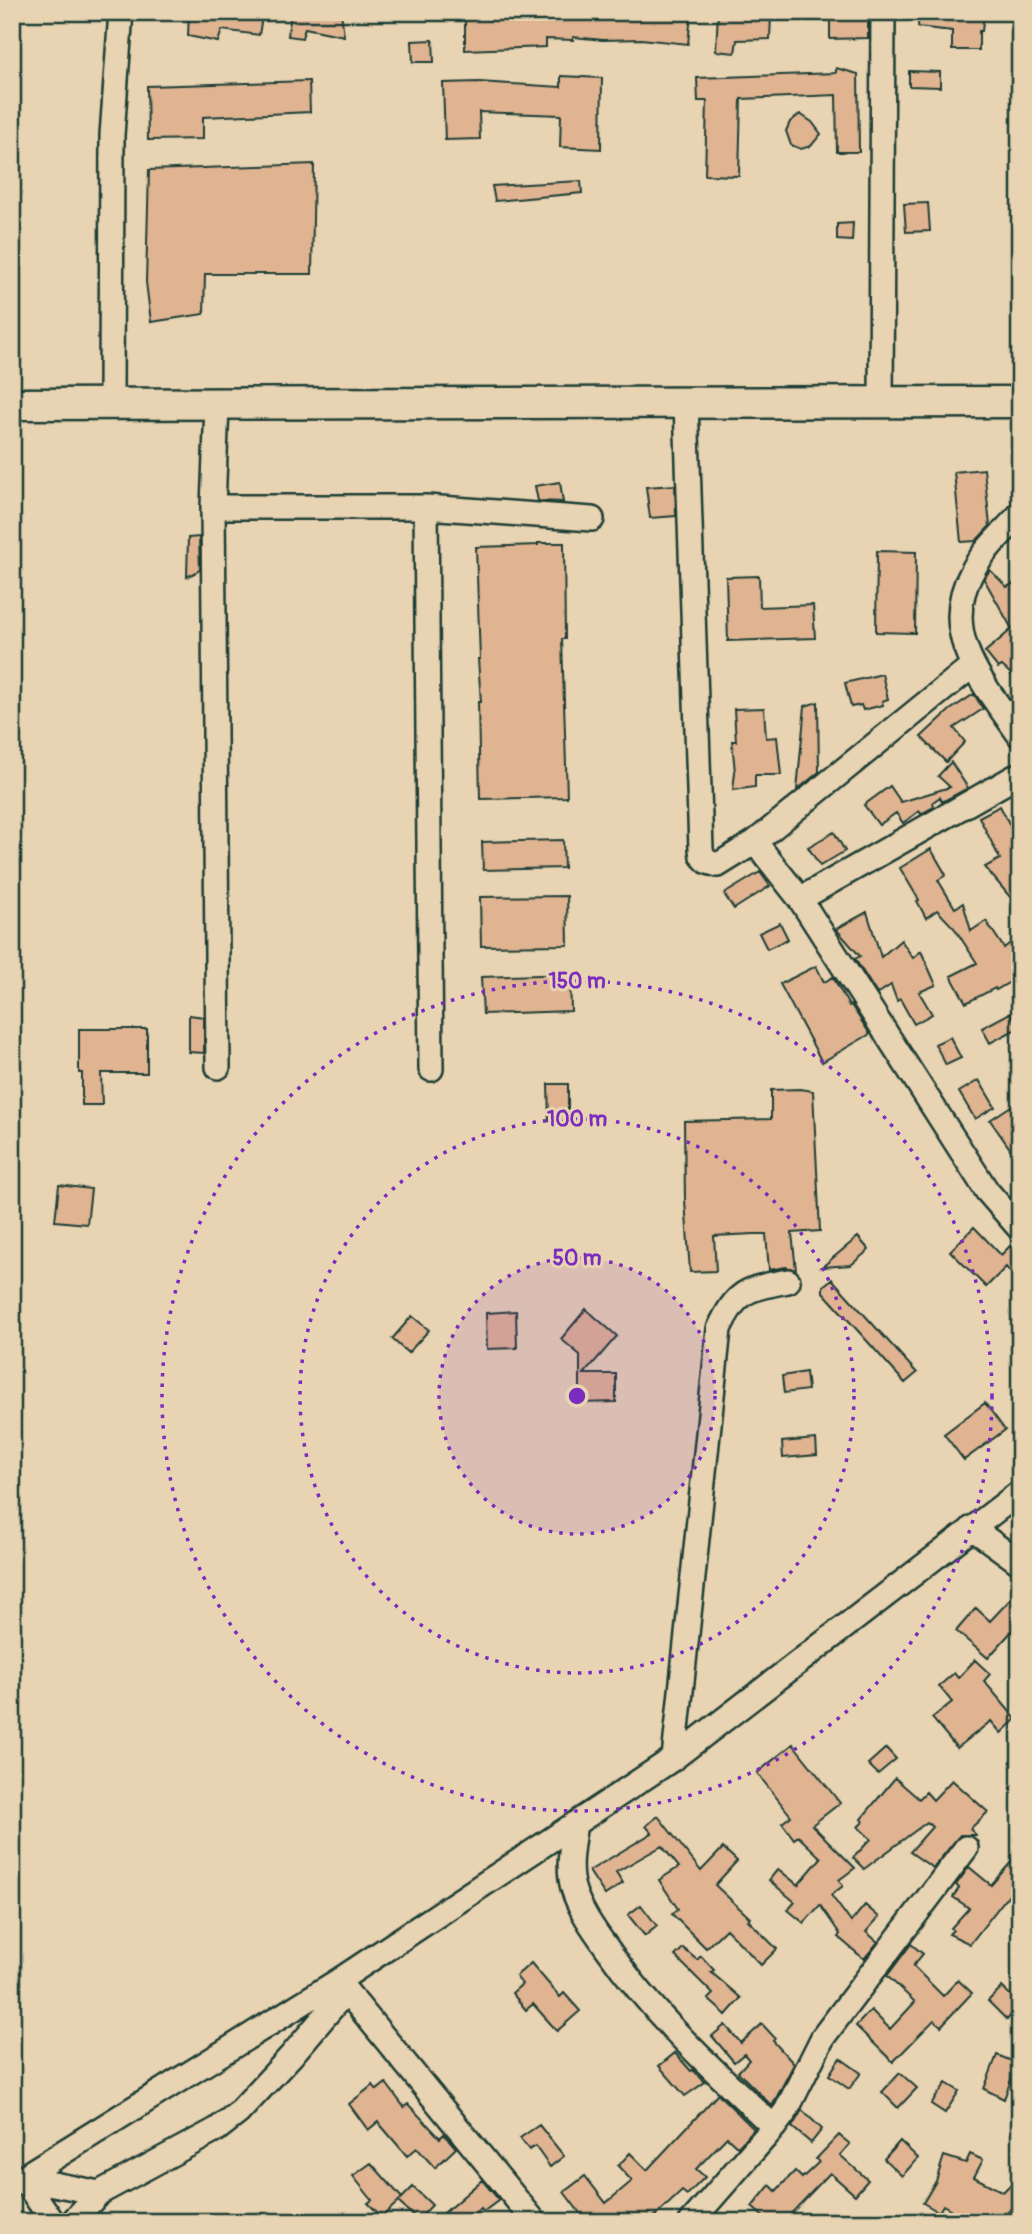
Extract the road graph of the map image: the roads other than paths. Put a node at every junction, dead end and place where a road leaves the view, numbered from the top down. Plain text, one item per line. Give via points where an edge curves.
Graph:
1 (121, 12) edge
2 (883, 12) edge
3 (881, 402) junction
4 (1020, 402) edge
5 (111, 403) junction
6 (686, 403) junction
7 (12, 404) edge
8 (217, 405) junction
9 (213, 507) junction
10 (426, 507) junction
11 (1020, 514) edge
12 (592, 519) dead end
13 (972, 666) junction
14 (1020, 737) edge
15 (1020, 774) edge
16 (755, 842) junction
17 (800, 899) junction
18 (218, 1067) dead end
19 (431, 1069) dead end
20 (1020, 1229) edge
21 (788, 1281) dead end
22 (1020, 1492) edge
23 (972, 1528) junction
24 (1020, 1563) edge
25 (674, 1758) junction
26 (575, 1824) junction
27 (965, 1848) dead end
28 (342, 1986) junction
29 (774, 2127) junction
30 (17, 2181) edge
31 (99, 2193) junction
32 (53, 2222) edge
33 (72, 2222) edge
34 (535, 2222) edge
35 (691, 2222) edge

1 - 5 street via 112,135
2 - 3 street
3 - 4 main road
3 - 6 main road
5 - 7 main road
5 - 8 main road
6 - 8 main road
6 - 16 street via 702,856 718,865
8 - 9 street
9 - 10 street
9 - 18 street
10 - 12 street
10 - 19 street
11 - 13 street via 972,571 959,602 959,628
13 - 14 street
13 - 16 street
15 - 17 street
16 - 17 street
17 - 20 street via 987,1191
21 - 25 street via 753,1288 730,1305 719,1329
22 - 23 street
23 - 24 street
23 - 25 street
25 - 26 street
26 - 28 street
26 - 29 street via 570,1858 573,1888 592,1928 628,1979 682,2040
27 - 29 street via 823,2037
28 - 30 street
28 - 31 street via 291,2056 238,2113 216,2130
28 - 34 street
29 - 35 street
30 - 31 street
30 - 32 street
31 - 33 street

